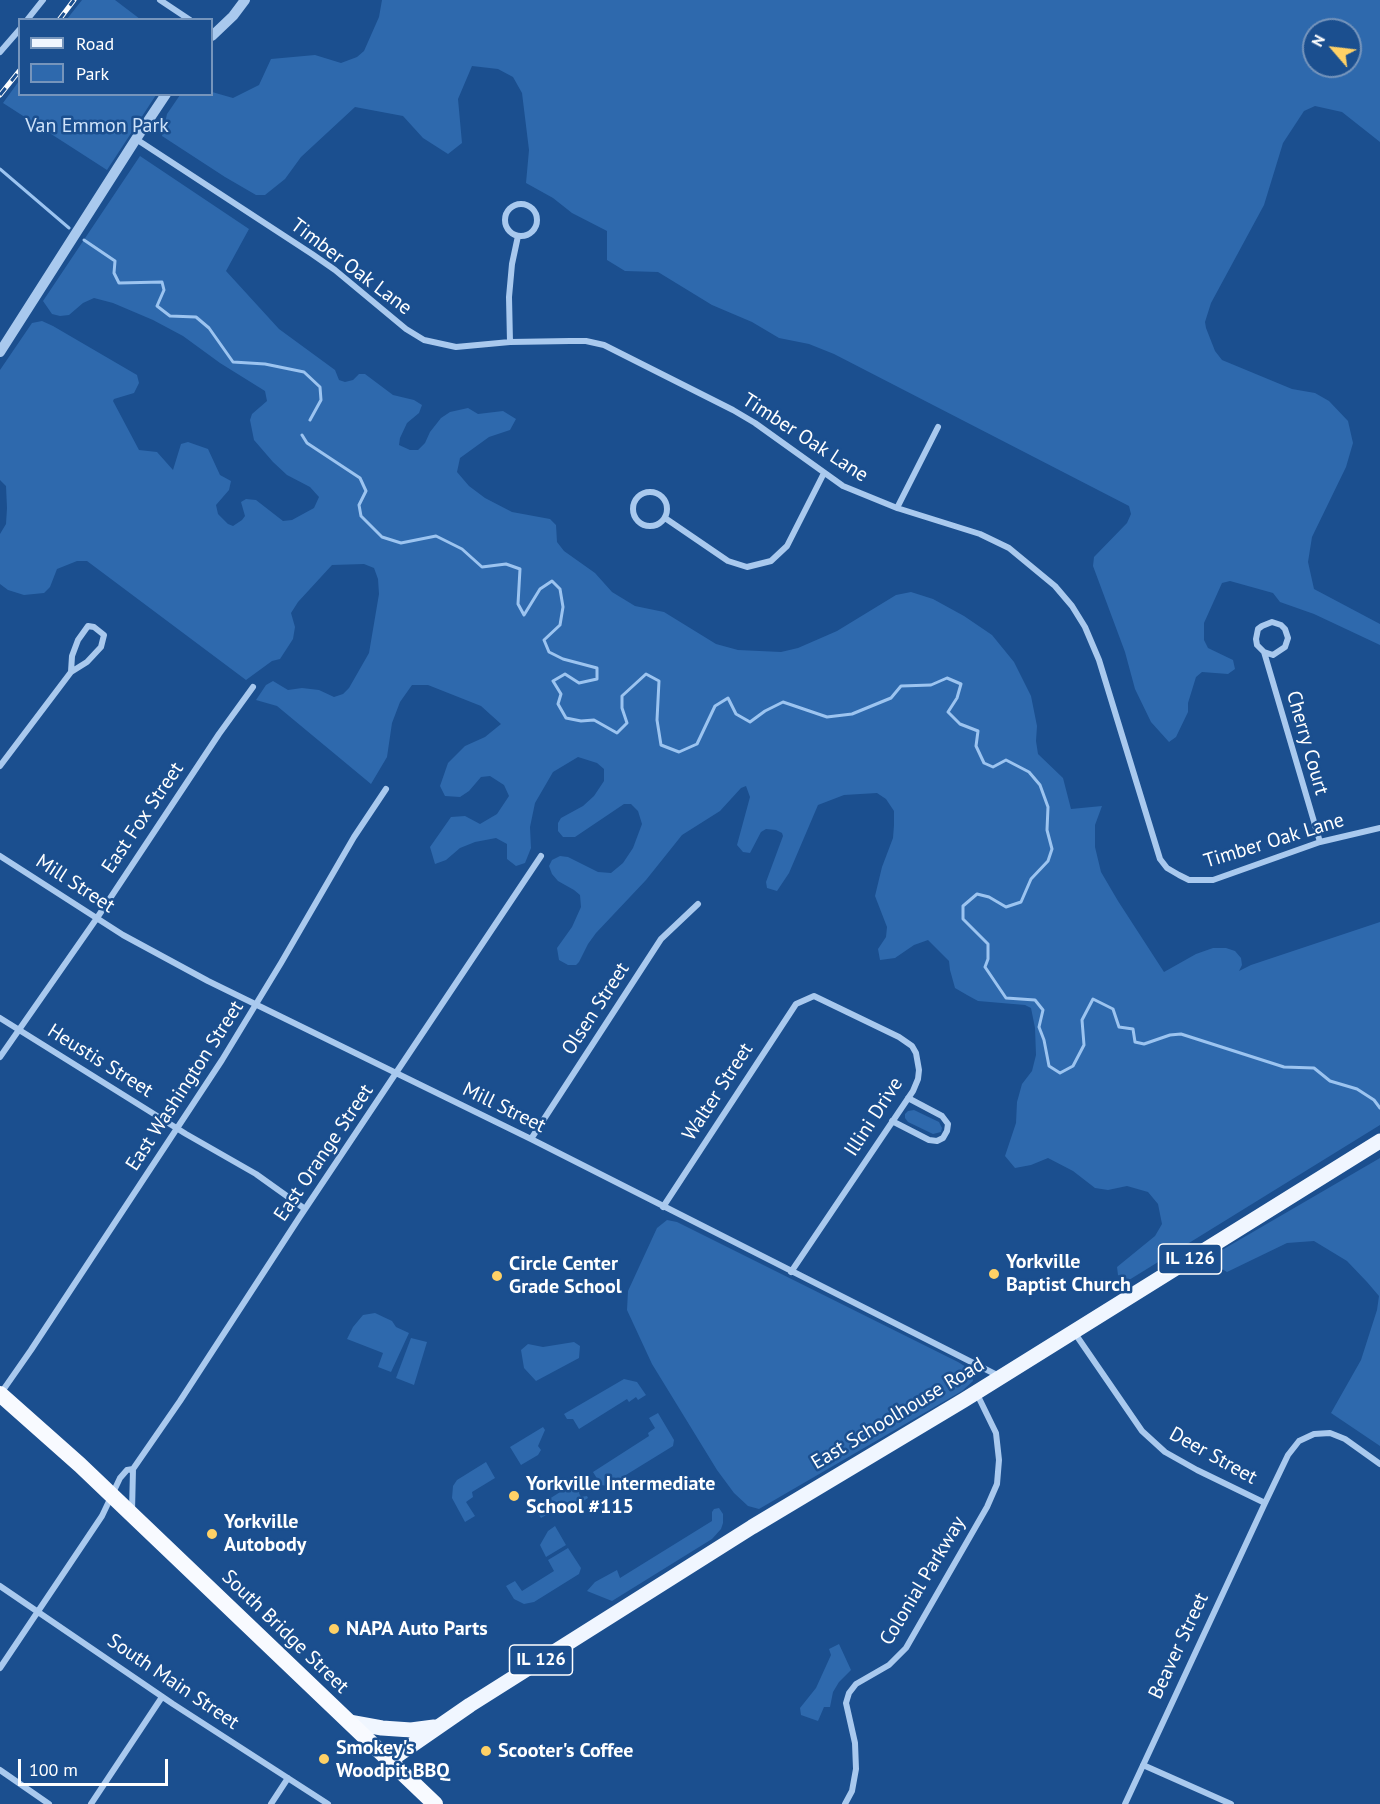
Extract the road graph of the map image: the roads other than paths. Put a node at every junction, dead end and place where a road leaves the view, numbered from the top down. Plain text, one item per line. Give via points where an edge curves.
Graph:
1 (43, 0) edge
2 (160, 0) edge
3 (245, 0) edge
4 (29, 18) edge
5 (186, 18) edge
6 (18, 31) edge
7 (213, 34) edge
8 (0, 52) edge
9 (165, 96) edge
10 (135, 139) junction
11 (518, 236) junction
12 (510, 342) junction
13 (0, 352) edge
14 (938, 427) dead end
15 (824, 473) junction
16 (897, 508) junction
17 (665, 518) junction
18 (1264, 652) junction
19 (71, 672) junction
20 (254, 687) dead end
21 (0, 766) edge
22 (386, 789) dead end
23 (1380, 828) edge
24 (1320, 842) junction
25 (0, 856) edge
26 (541, 856) dead end
27 (698, 904) dead end
28 (97, 918) junction
29 (804, 999) joint
30 (256, 1005) junction
31 (0, 1018) edge
32 (18, 1029) junction
33 (0, 1057) edge
34 (397, 1073) junction
35 (908, 1098) junction
36 (892, 1120) junction
37 (176, 1128) junction
38 (531, 1139) junction
39 (1380, 1141) edge
40 (663, 1207) junction
41 (305, 1209) junction
42 (791, 1272) junction
43 (1074, 1331) junction
44 (1000, 1377) junction
45 (976, 1392) junction
46 (0, 1394) edge
47 (1380, 1464) edge
48 (133, 1469) junction
49 (112, 1495) junction
50 (1265, 1503) junction
51 (132, 1514) junction
52 (0, 1586) edge
53 (39, 1612) junction
54 (0, 1668) edge
55 (162, 1697) junction
56 (349, 1722) junction
57 (440, 1726) junction
58 (389, 1761) junction
59 (1143, 1765) junction
60 (0, 1770) edge
61 (288, 1779) junction
62 (49, 1804) edge
63 (91, 1804) edge
64 (271, 1804) edge
65 (328, 1804) edge
66 (435, 1804) edge
67 (845, 1804) edge
68 (1125, 1804) edge
69 (1231, 1804) edge

1 - 4 street
2 - 5 street
3 - 7 street
6 - 8 street
9 - 10 street
10 - 12 street, Timber Oak Lane via 306,249 424,340 456,347
10 - 13 street
11 - 11 street via 528,234 537,223 536,213 524,204 514,205 505,217 509,231
11 - 12 street via 509,297
12 - 15 street, Timber Oak Lane via 586,341 604,345 733,410
14 - 16 street
15 - 16 street, Timber Oak Lane via 843,486
15 - 17 street via 787,546 771,561 747,567 728,561
16 - 24 street, Timber Oak Lane via 980,534 1009,548 1055,586 1072,606 1099,660 1155,845 1167,868 1189,880 1213,880
17 - 17 street via 668,509 662,496 648,492 636,498 633,511 641,524 651,526
18 - 18 street, Cherry Court via 1273,655 1285,647 1288,638 1281,625 1272,622 1258,629 1256,639
18 - 24 street, Cherry Court
19 - 19 street via 101,647 104,635 94,627 88,626 78,640
19 - 21 street
20 - 28 street, East Fox Street
22 - 30 street, East Washington Street
23 - 24 street, Timber Oak Lane
25 - 28 street, Mill Street
26 - 34 street, East Orange Street
27 - 38 street, Olsen Street via 661,939
28 - 30 street, Mill Street via 152,952
28 - 32 street, East Fox Street
29 - 35 street, Illini Drive via 814,996 912,1046 920,1070
29 - 40 street, Walter Street via 796,1004
30 - 34 street, Mill Street
30 - 37 street, East Washington Street
31 - 32 street, Heustis Street
32 - 33 street, East Fox Street
32 - 37 street, Heustis Street
34 - 38 street, Mill Street
34 - 41 street, East Orange Street
35 - 36 street, Illini Drive
35 - 36 street via 942,1116 948,1124 943,1138 928,1140
36 - 42 street, Illini Drive
37 - 41 street, Heustis Street via 255,1174
37 - 46 street, East Washington Street
38 - 40 street, Mill Street
39 - 43 main road, East Schoolhouse Road / IL 126
40 - 42 street, Mill Street
41 - 48 street, East Orange Street
42 - 44 street, Mill Street
43 - 44 main road, East Schoolhouse Road / IL 126
43 - 50 street, Deer Street via 1142,1431 1165,1452
44 - 45 main road, East Schoolhouse Road
45 - 57 main road, East Schoolhouse Road / IL 126 via 752,1527
45 - 67 street, Colonial Parkway via 996,1433 997,1484 906,1648 889,1665 856,1683 849,1693 846,1703 856,1769
46 - 49 highway, South Bridge Street
47 - 50 street, Deer Street via 1345,1439 1330,1433 1314,1434 1299,1441 1288,1455
48 - 49 street, East Orange Street via 120,1478
48 - 51 street
49 - 51 highway, South Bridge Street
49 - 53 street, East Orange Street
50 - 59 street, Beaver Street
51 - 56 highway, South Bridge Street
52 - 53 street, South Main Street
53 - 54 street, East Orange Street
53 - 55 street, South Main Street
55 - 61 street, South Main Street
55 - 63 street
56 - 57 main road, East Schoolhouse Road via 411,1730
56 - 58 highway, South Bridge Street
57 - 58 main road, East Schoolhouse Road
58 - 66 highway, South Bridge Street
59 - 68 street, Beaver Street
59 - 69 street
60 - 62 street
61 - 64 street
61 - 65 street, South Main Street

